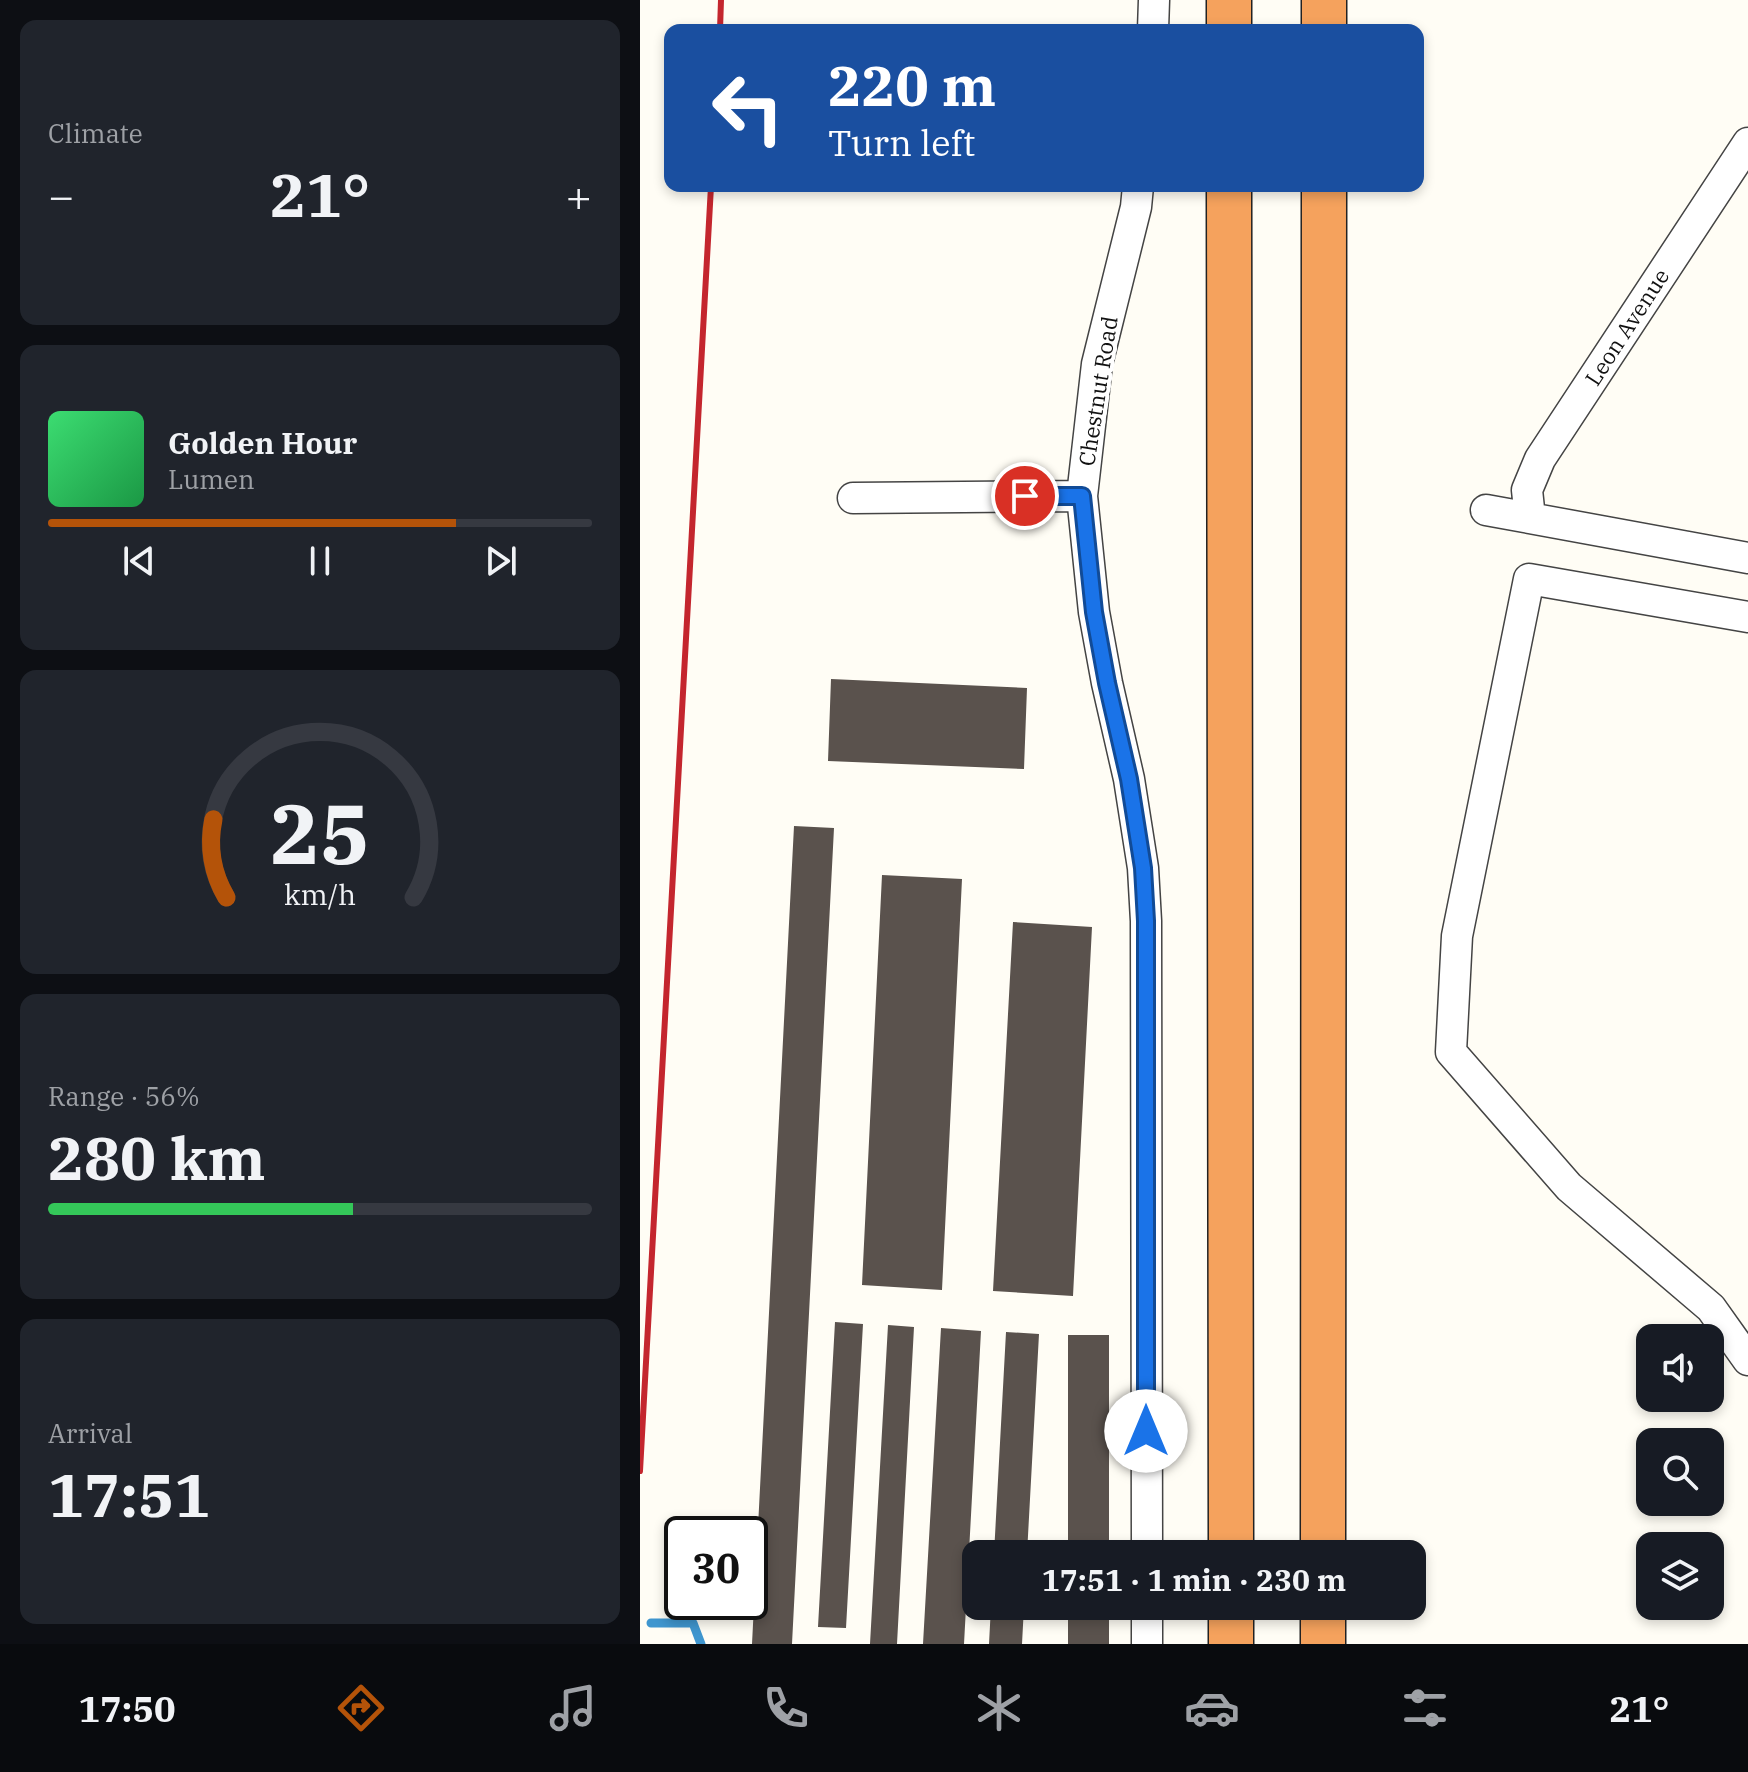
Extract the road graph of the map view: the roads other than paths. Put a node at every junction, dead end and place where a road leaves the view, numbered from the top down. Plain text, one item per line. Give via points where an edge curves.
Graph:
1 (1154, 0) edge
2 (1229, 0) edge
3 (1324, 0) edge
4 (1153, 24) edge
5 (1229, 24) edge
6 (1324, 24) edge
7 (1748, 143) edge
8 (1137, 192) edge
9 (1229, 192) edge
10 (1324, 192) edge
11 (1082, 496) junction
12 (853, 498) dead end
13 (1486, 510) dead end
14 (1530, 518) junction
15 (1748, 558) edge
16 (1748, 617) edge
17 (1748, 1360) edge
18 (1147, 1540) edge
19 (1231, 1540) edge
20 (1323, 1540) edge
21 (1147, 1620) edge
22 (1231, 1620) edge
23 (1323, 1620) edge
24 (1147, 1644) edge
25 (1231, 1644) edge
26 (1323, 1644) edge

1 - 4 street
2 - 5 highway
3 - 6 highway
7 - 14 street, Leon Avenue via 1540,459 1527,490
8 - 11 street, Chestnut Road via 1097,364
9 - 19 highway
10 - 20 highway
11 - 12 street
11 - 18 street, Chestnut Road via 1094,612 1143,868
13 - 14 street
14 - 15 street
16 - 17 street via 1529,579 1457,936 1451,1052 1569,1187 1711,1308
21 - 24 street
22 - 25 highway
23 - 26 highway

